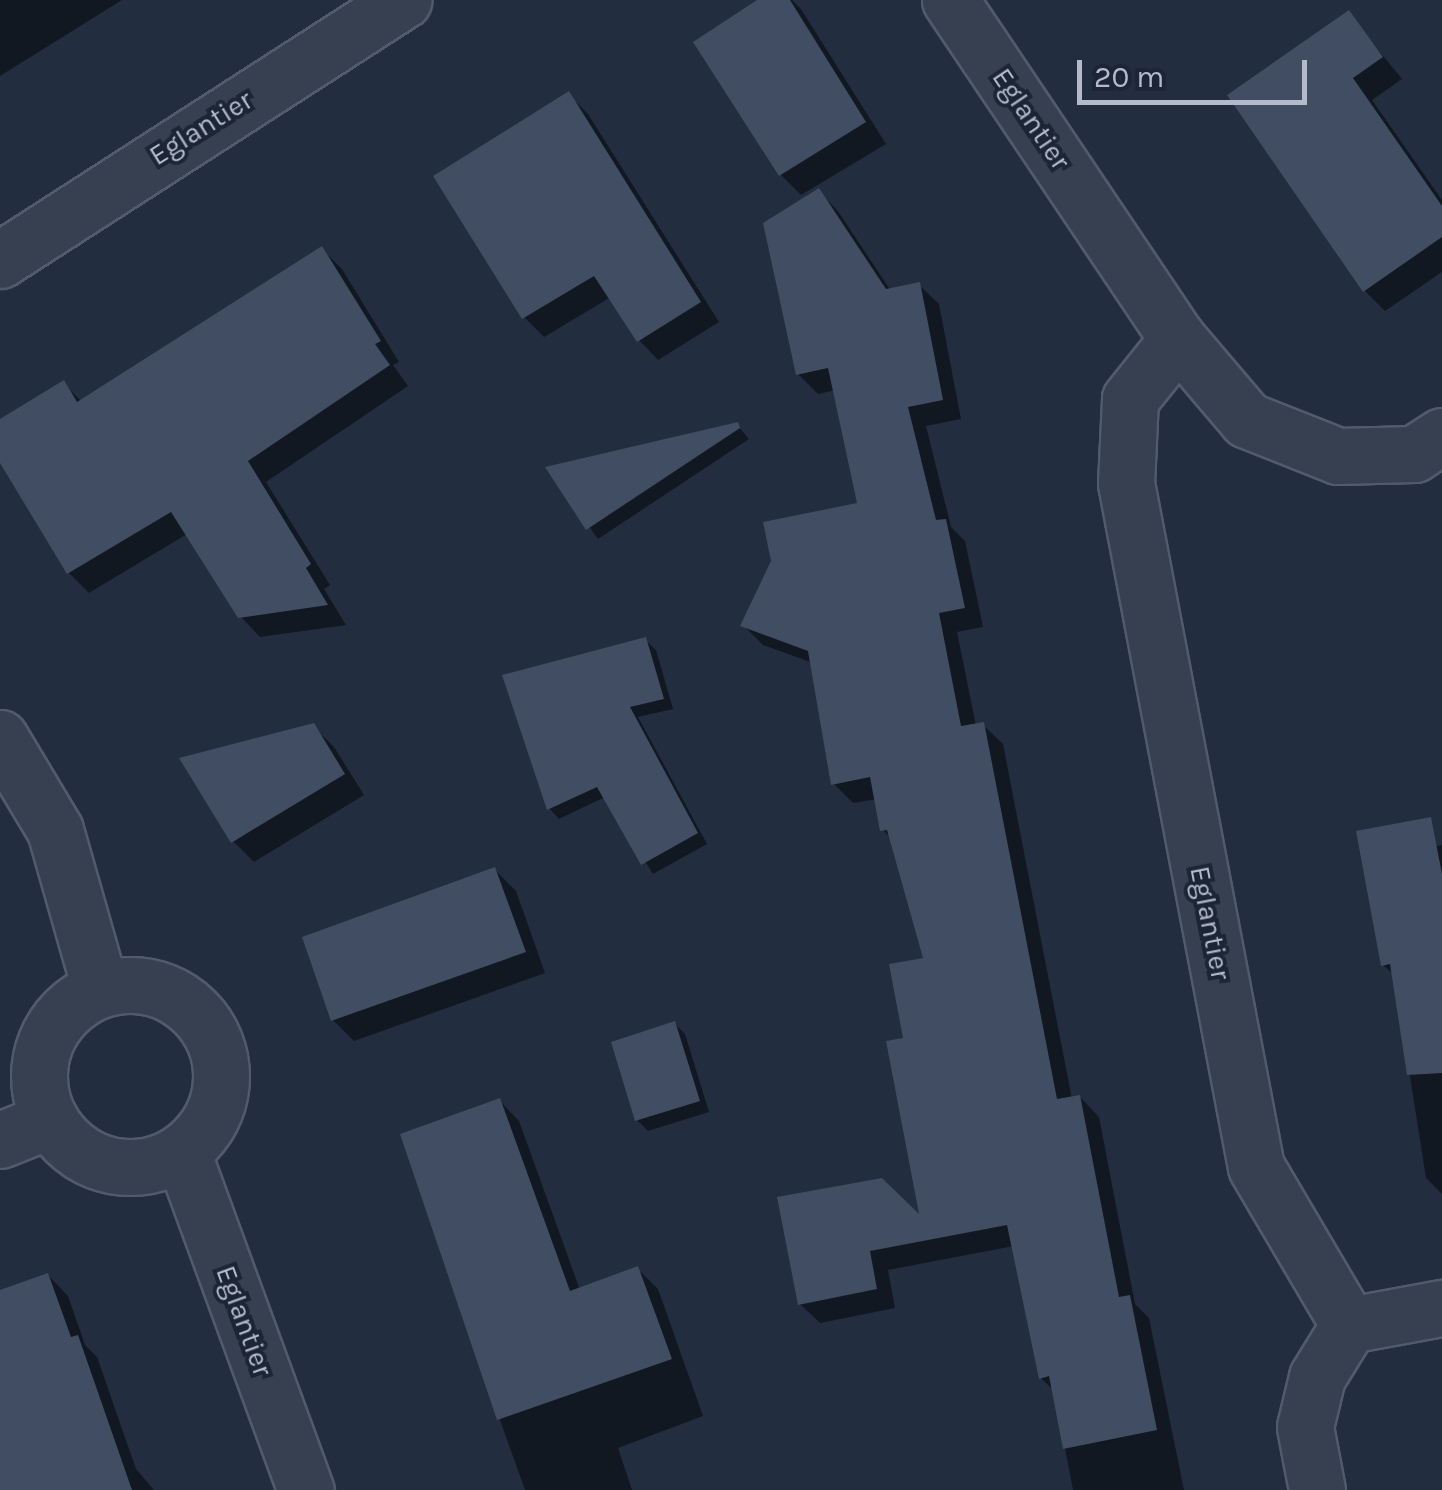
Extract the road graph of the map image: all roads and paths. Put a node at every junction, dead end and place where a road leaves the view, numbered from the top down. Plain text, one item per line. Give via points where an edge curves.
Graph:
1 (404, 0) edge
2 (950, 0) edge
3 (0, 260) edge
4 (1178, 339) junction
5 (1428, 445) edge
6 (0, 738) edge
7 (100, 988) junction
8 (50, 1120) junction
9 (0, 1140) edge
10 (182, 1152) junction
11 (1442, 1308) edge
12 (1349, 1325) junction
13 (306, 1490) edge
14 (1317, 1490) edge

1 - 3 street, Eglantier
2 - 4 street, Eglantier
4 - 5 street, Eglantier via 1247,420 1338,456
4 - 12 street, Eglantier via 1130,398 1126,483 1256,1167
6 - 7 street via 55,830
7 - 8 street via 73,1003 43,1046 38,1078
7 - 10 street via 152,986 175,995 200,1016 218,1047 222,1079 212,1117
8 - 9 street
8 - 10 street via 67,1144 94,1161 149,1165
10 - 13 street, Eglantier
11 - 12 street
12 - 14 street via 1318,1377 1306,1427

